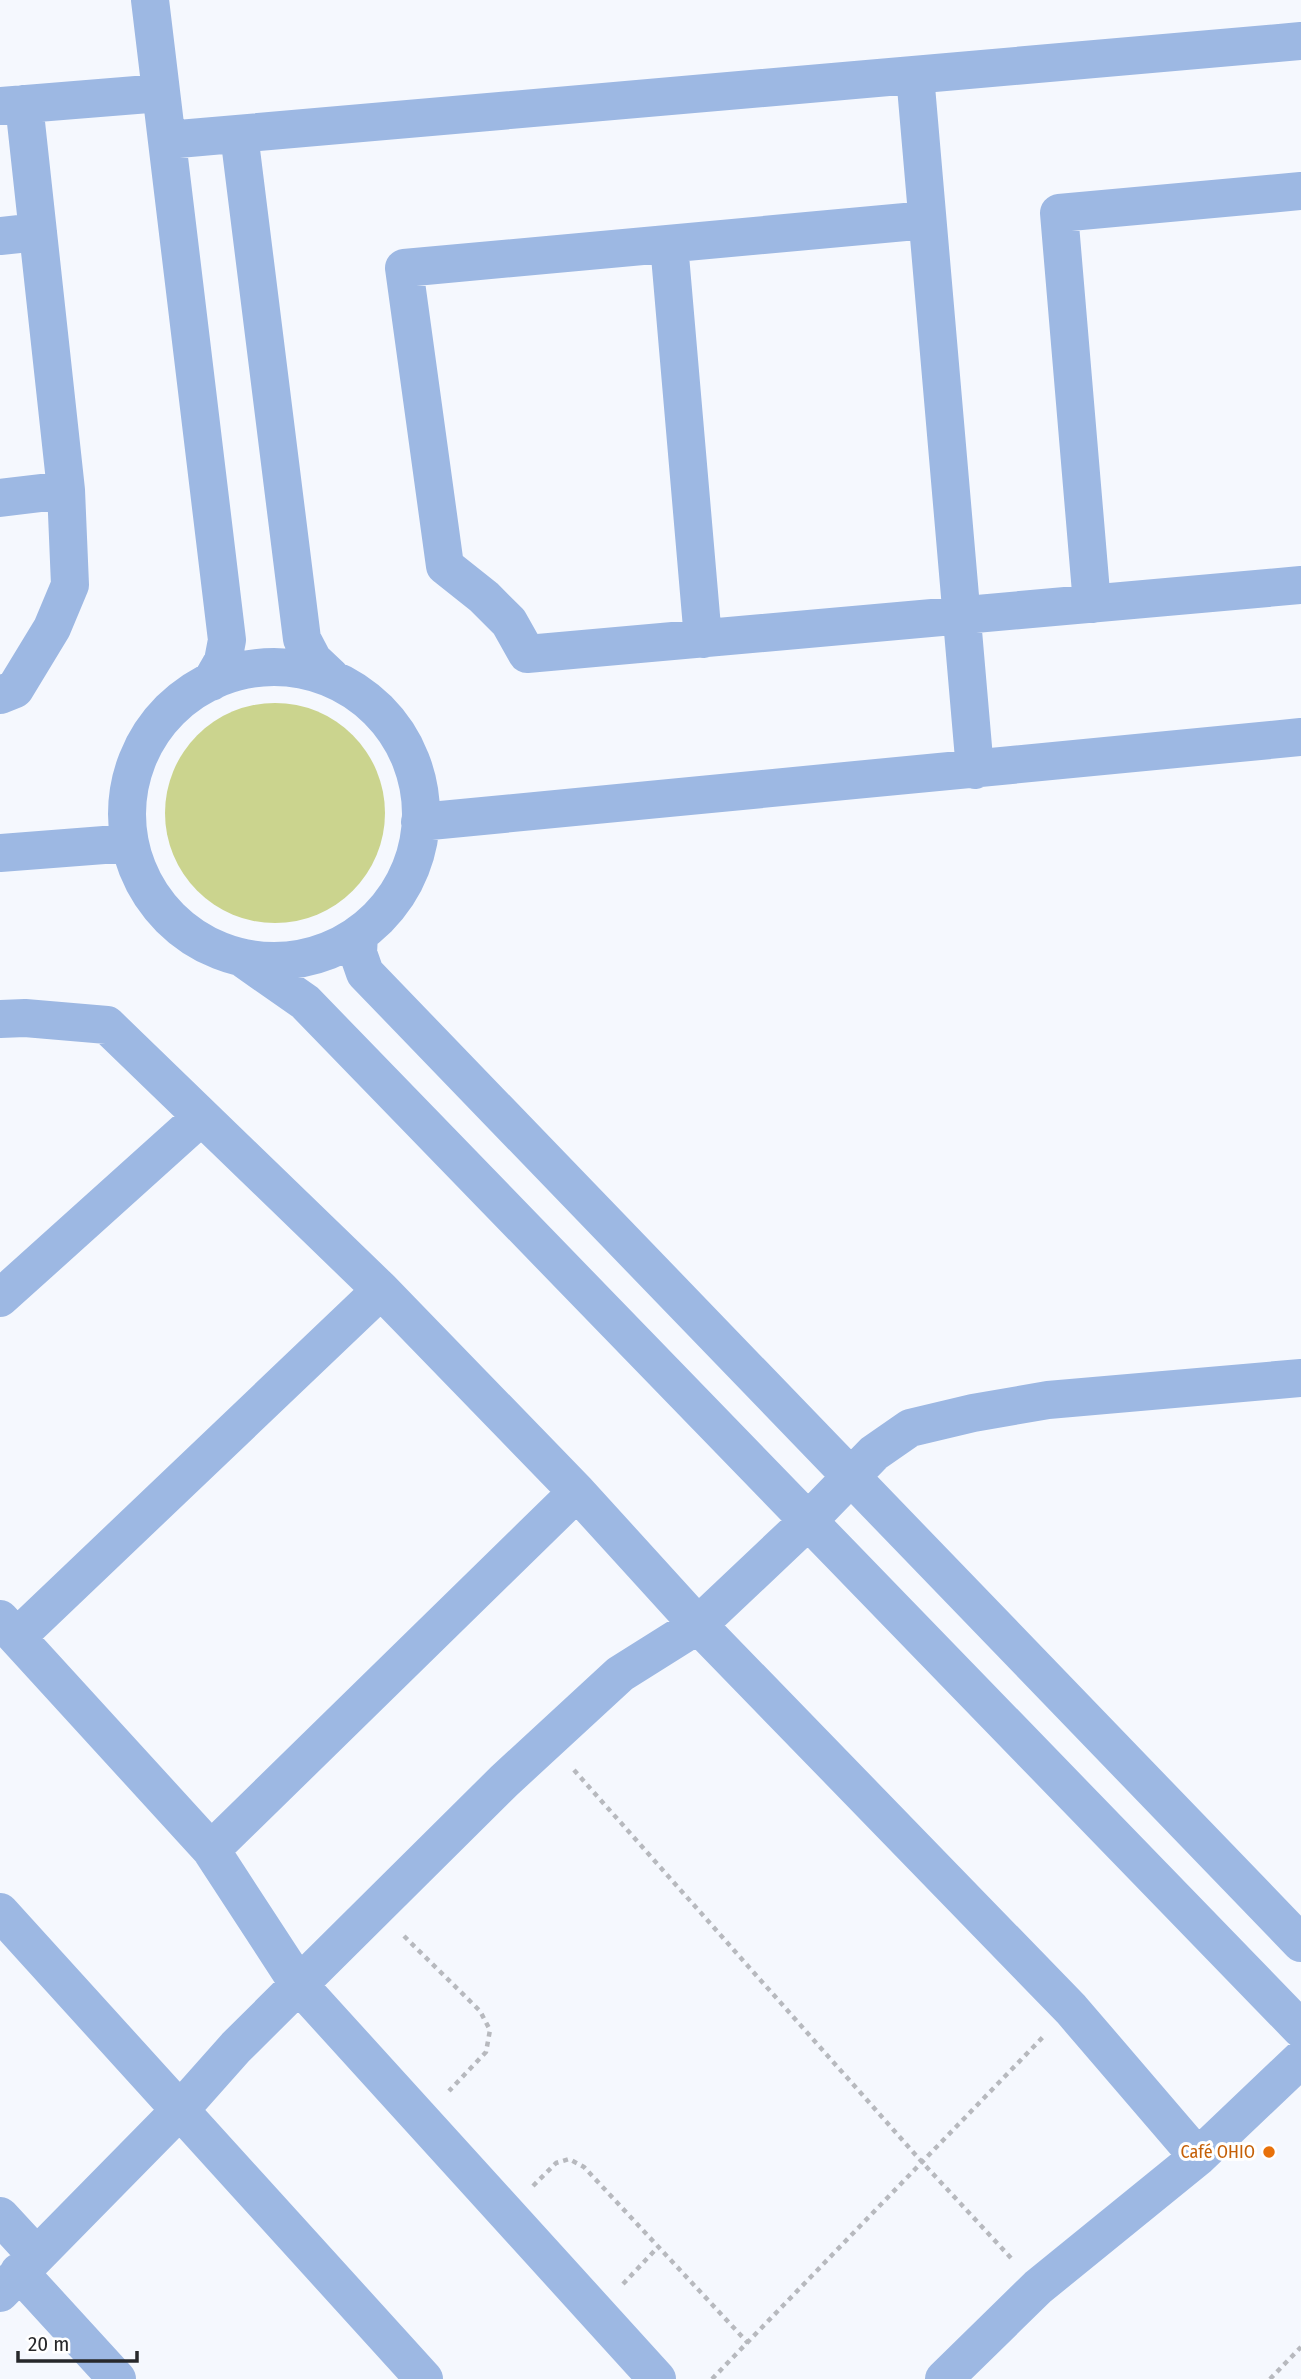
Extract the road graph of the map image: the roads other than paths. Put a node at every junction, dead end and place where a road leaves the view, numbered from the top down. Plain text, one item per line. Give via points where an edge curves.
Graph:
1 (150, 0) edge
2 (1301, 41) edge
3 (915, 75) junction
4 (162, 93) junction
5 (12, 105) edge
6 (239, 134) junction
7 (167, 140) junction
8 (1301, 191) edge
9 (928, 220) junction
10 (38, 232) junction
11 (0, 236) edge
12 (669, 244) junction
13 (66, 490) junction
14 (0, 498) edge
15 (1301, 585) edge
16 (1093, 604) junction
17 (961, 615) junction
18 (703, 639) junction
19 (331, 677) junction
20 (211, 682) junction
21 (0, 695) edge
22 (1301, 737) edge
23 (975, 770) junction
24 (420, 822) junction
25 (130, 842) junction
26 (0, 853) edge
27 (359, 934) junction
28 (245, 960) junction
29 (8, 1026) edge
30 (201, 1117) junction
31 (381, 1290) junction
32 (0, 1298) edge
33 (1301, 1378) edge
34 (851, 1477) junction
35 (577, 1492) junction
36 (808, 1521) junction
37 (698, 1625) junction
38 (9, 1628) edge
39 (211, 1850) junction
40 (0, 1912) edge
41 (1301, 1943) edge
42 (299, 1985) junction
43 (1301, 2029) edge
44 (1301, 2059) edge
45 (180, 2110) junction
46 (1198, 2157) junction
47 (0, 2216) edge
48 (18, 2273) edge
49 (117, 2379) edge
50 (424, 2379) edge
51 (657, 2379) edge
52 (944, 2379) edge

1 - 4 street
2 - 3 street
3 - 6 street
3 - 9 street
4 - 5 street
4 - 7 street
5 - 10 street
6 - 7 street
6 - 19 street via 302,639 313,660
7 - 20 street via 227,640 223,661
8 - 16 street via 1059,213
9 - 12 street
9 - 17 street
10 - 11 street
10 - 13 street
12 - 18 street
12 - 18 street via 404,268 445,566 509,622 527,654
13 - 14 street
13 - 21 street via 70,584 52,628 15,689
15 - 16 street
16 - 17 street
17 - 18 street
17 - 23 street
19 - 20 street via 281,666 230,672
19 - 24 street via 374,705 405,745 420,794
20 - 25 street via 185,695 150,732 130,779
22 - 23 street
23 - 24 street
24 - 27 street via 419,841 404,885 375,922
25 - 26 street
25 - 28 street via 139,875 165,914 202,944
27 - 28 street via 337,948 292,962
27 - 34 street via 358,953 365,973
28 - 36 street via 305,1002
29 - 30 street via 107,1025
30 - 31 street
30 - 32 street
31 - 35 street
31 - 38 street
33 - 34 street via 1048,1399 973,1413 910,1428 874,1453
34 - 36 street
34 - 41 street
35 - 37 street
35 - 39 street
36 - 37 street
36 - 43 street
37 - 42 street via 620,1674 504,1781
37 - 46 street via 1071,2009
38 - 39 street
39 - 42 street
40 - 45 street
42 - 45 street
42 - 51 street
44 - 46 street
45 - 48 street
45 - 50 street
46 - 52 street via 1038,2287
47 - 48 street
48 - 49 street

